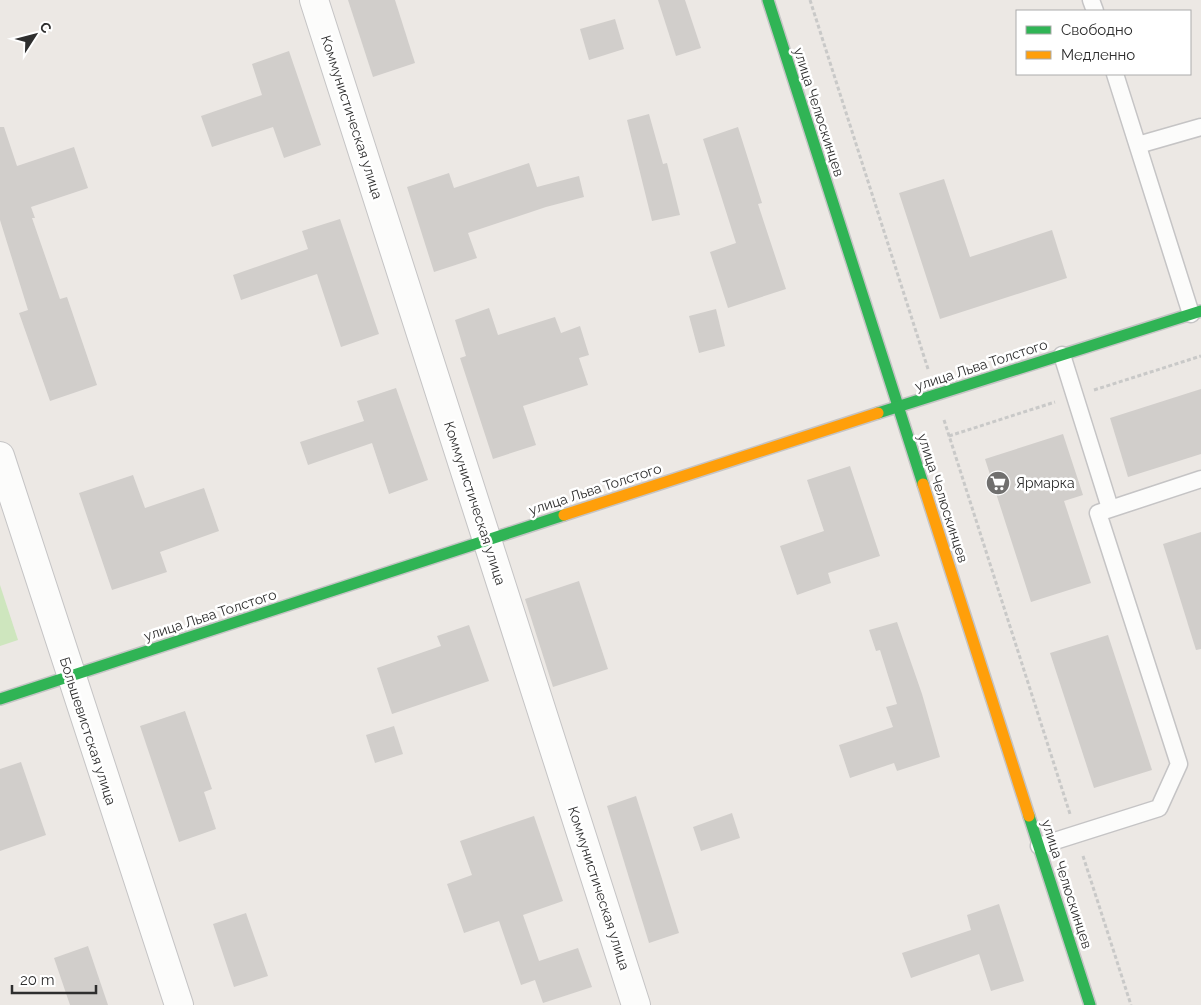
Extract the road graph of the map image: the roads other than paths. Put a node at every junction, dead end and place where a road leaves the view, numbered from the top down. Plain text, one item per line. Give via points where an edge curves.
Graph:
1 (314, 0) edge
2 (768, 0) edge
3 (1115, 75) edge
4 (1201, 127) edge
5 (1138, 145) junction
6 (1196, 312) edge
7 (1062, 355) junction
8 (898, 407) junction
9 (0, 456) edge
10 (1201, 480) edge
11 (1110, 508) junction
12 (487, 540) junction
13 (70, 677) junction
14 (0, 699) edge
15 (1039, 846) junction
16 (179, 1005) edge
17 (636, 1005) edge
18 (1090, 1005) edge

1 - 12 street, Коммунистическая улица
2 - 8 street, улица Челюскинцев
3 - 5 lane
4 - 5 lane
5 - 6 lane
6 - 7 street, улица Льва Толстого
7 - 8 street, улица Льва Толстого
7 - 11 lane
8 - 12 street, улица Льва Толстого
8 - 15 street, улица Челюскинцев
9 - 13 street, Большевистская улица
10 - 11 lane
11 - 15 lane via 1098,512 1178,764 1159,808
12 - 13 street, улица Льва Толстого
12 - 17 street, Коммунистическая улица
13 - 14 street, улица Льва Толстого
13 - 16 street, Большевистская улица
15 - 18 street, улица Челюскинцев

